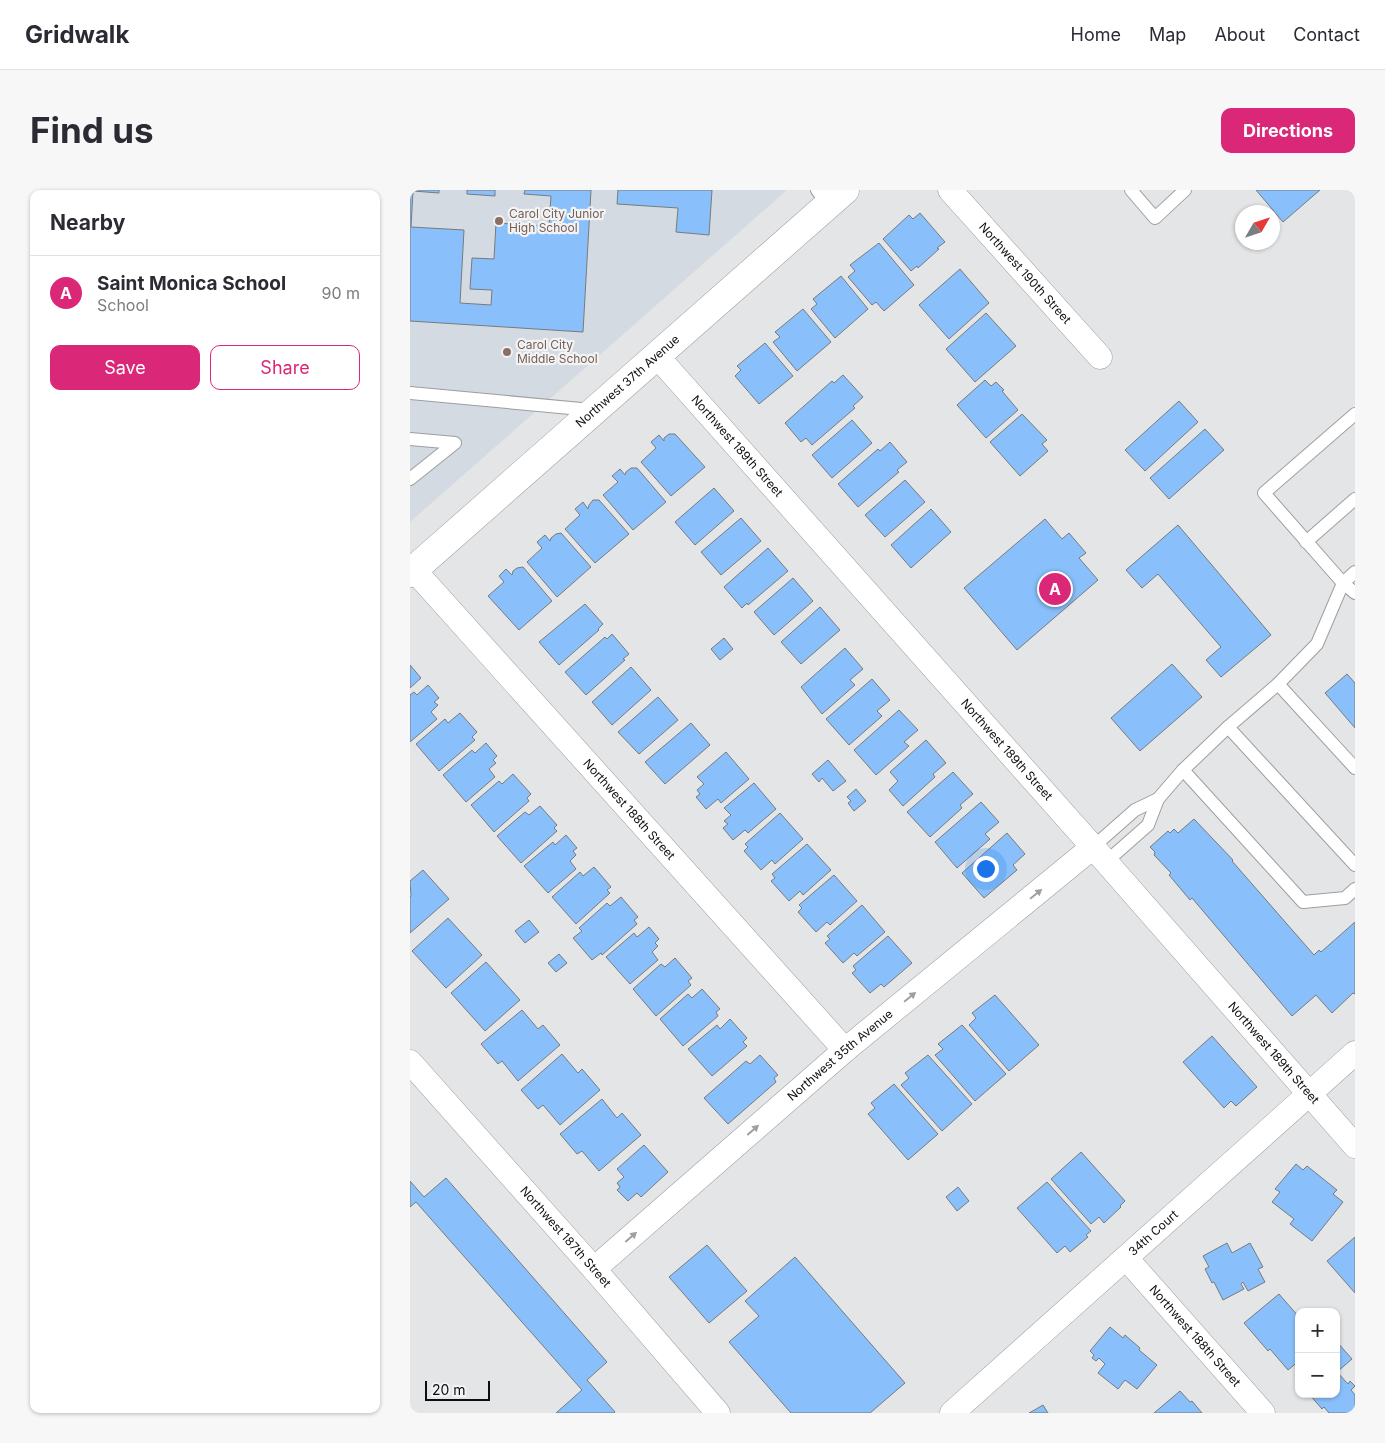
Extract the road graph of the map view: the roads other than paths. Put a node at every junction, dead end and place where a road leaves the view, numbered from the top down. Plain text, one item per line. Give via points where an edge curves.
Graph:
1 (950, 190) edge
2 (1131, 190) edge
3 (1185, 190) edge
4 (830, 195) edge
5 (656, 355) junction
6 (1100, 357) dead end
7 (410, 393) edge
8 (594, 410) junction
9 (1355, 414) edge
10 (410, 439) edge
11 (410, 479) edge
12 (1355, 499) edge
13 (1306, 542) junction
14 (412, 571) edge
15 (1355, 572) edge
16 (1342, 583) junction
17 (1355, 593) edge
18 (1278, 684) junction
19 (1228, 727) junction
20 (1355, 768) edge
21 (1183, 770) junction
22 (1158, 799) junction
23 (1099, 854) junction
24 (1355, 865) edge
25 (1355, 889) edge
26 (845, 1050) junction
27 (1355, 1053) edge
28 (411, 1066) edge
29 (1309, 1094) junction
30 (1355, 1146) edge
31 (1126, 1258) junction
32 (594, 1269) junction
33 (718, 1413) edge
34 (952, 1413) edge
35 (1263, 1413) edge

1 - 6 street, Northwest 190th Street
2 - 3 lane via 1155,218
4 - 5 main road, Northwest 37th Avenue
5 - 8 main road, Northwest 37th Avenue
5 - 23 street, Northwest 189th Street
7 - 8 lane
8 - 14 main road, Northwest 37th Avenue
9 - 13 lane via 1264,493
10 - 11 lane via 455,443
12 - 13 lane
13 - 16 lane
14 - 26 street, Northwest 188th Street
15 - 16 lane
16 - 17 lane
16 - 18 lane via 1317,644
18 - 19 lane
18 - 20 lane
19 - 21 lane
19 - 24 lane
21 - 22 lane
21 - 25 lane via 1302,902 1345,898
22 - 23 lane via 1135,810
22 - 23 lane via 1148,825
26 -> 23 street, Northwest 35th Avenue
23 - 29 street, Northwest 189th Street
32 -> 26 street, Northwest 35th Avenue
27 - 29 street, 34th Court
28 - 32 street, Northwest 187th Street
29 - 30 street, Northwest 189th Street
29 - 31 street, 34th Court
31 - 34 street, 34th Court
31 - 35 street, Northwest 188th Street
32 - 33 street, Northwest 187th Street

